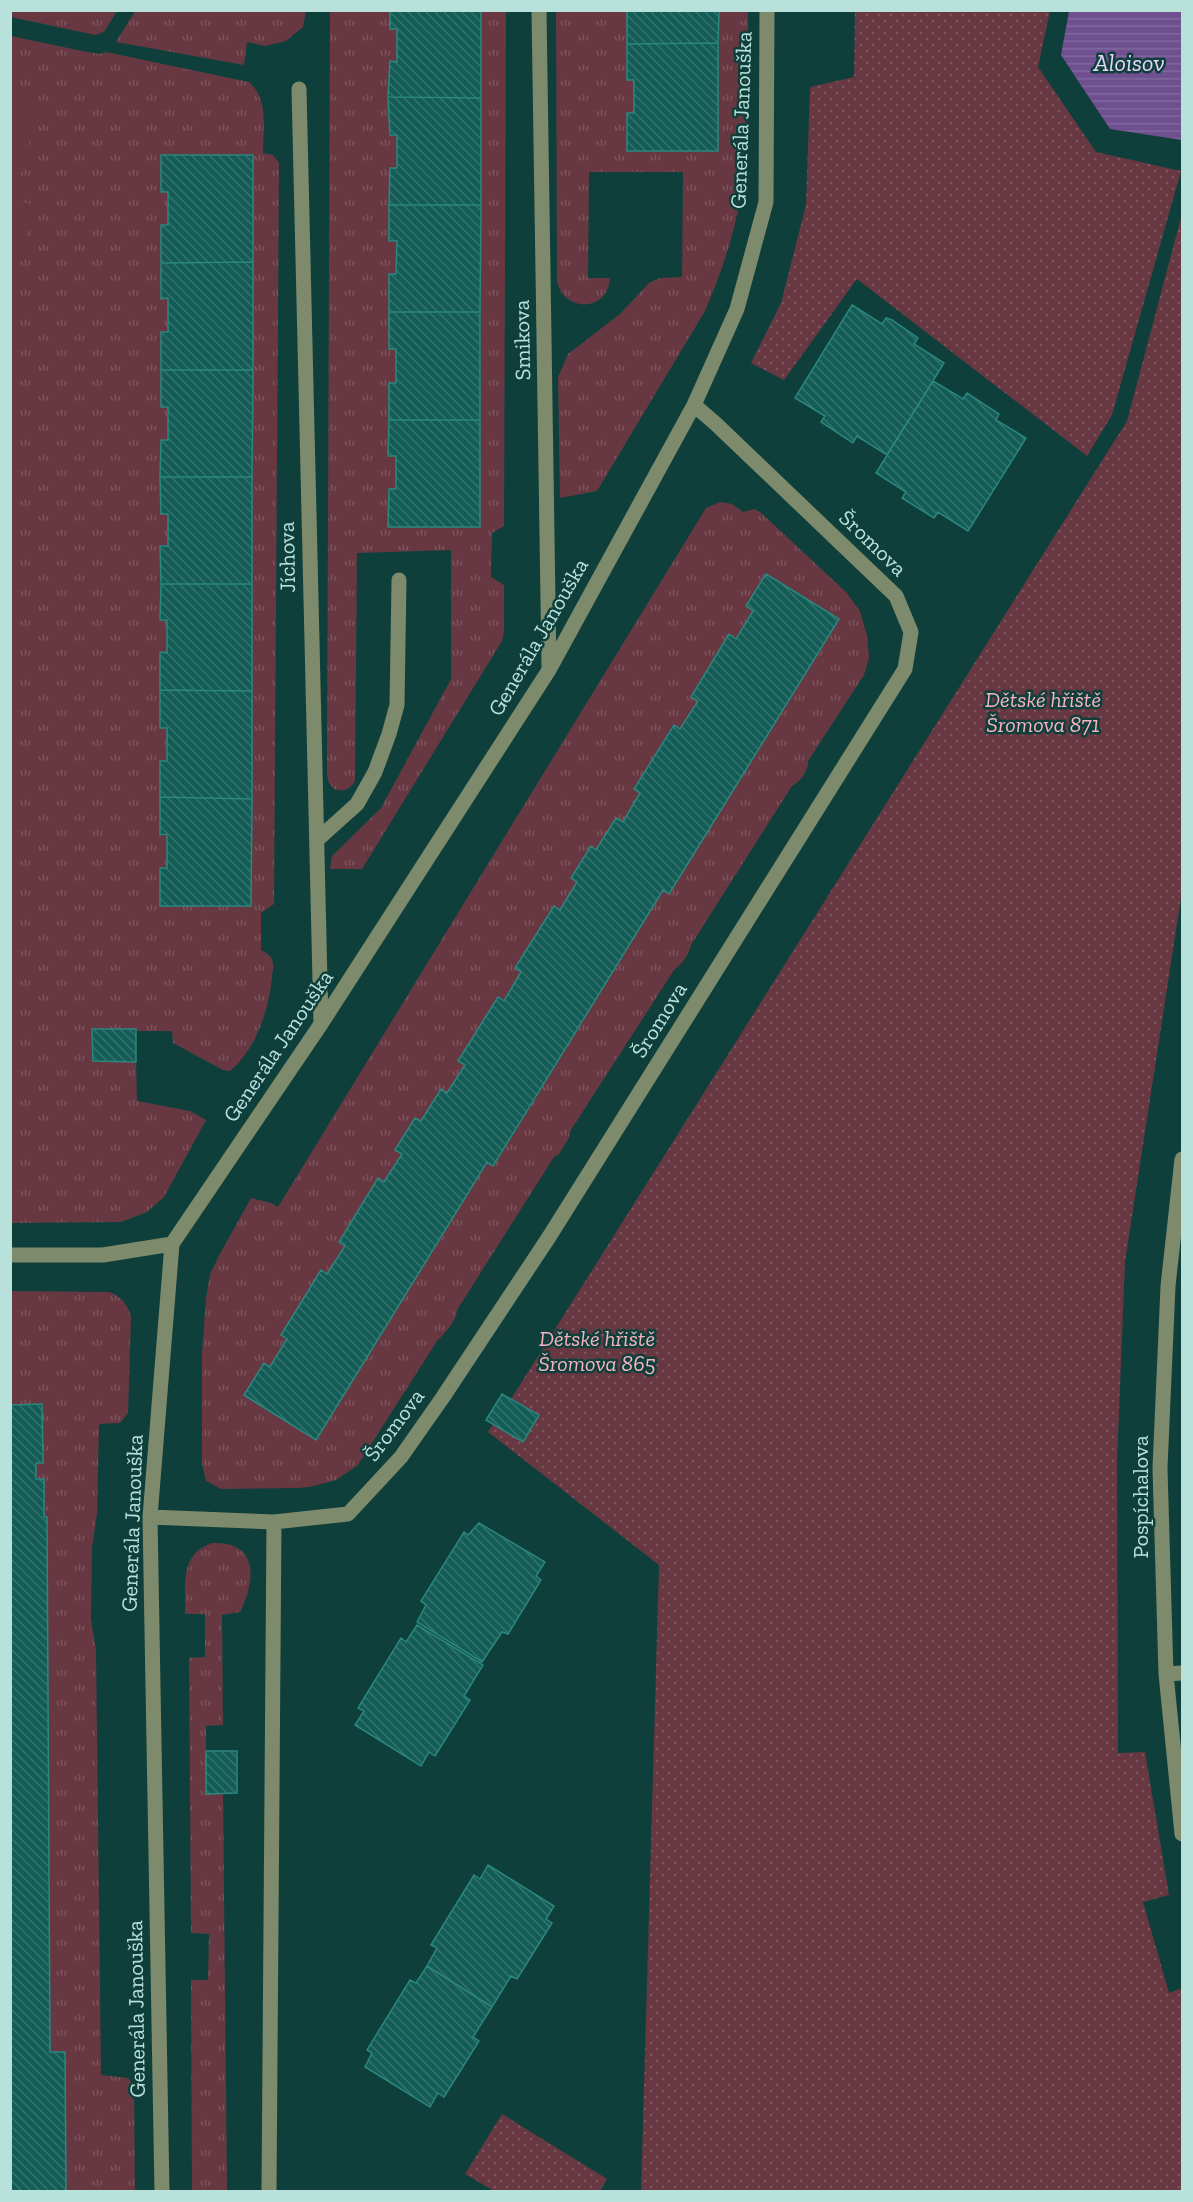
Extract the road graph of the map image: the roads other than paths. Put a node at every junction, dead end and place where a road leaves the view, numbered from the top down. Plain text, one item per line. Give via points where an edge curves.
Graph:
1 (539, 10) edge
2 (767, 10) edge
3 (299, 89) dead end
4 (694, 405) junction
5 (399, 580) dead end
6 (549, 670) junction
7 (317, 840) junction
8 (321, 1024) junction
9 (1182, 1160) edge
10 (172, 1244) junction
11 (10, 1255) edge
12 (150, 1516) junction
13 (274, 1522) junction
14 (1182, 1673) edge
15 (1166, 1674) junction
16 (1182, 1834) edge
17 (162, 2192) edge
18 (269, 2192) edge

1 - 6 street, Smikova
2 - 4 street, Generála Janouška via 766,201 737,309
3 - 7 street, Jíchova
4 - 6 street, Generála Janouška
4 - 13 street, Šromova via 896,596 911,632 905,669 549,1237 401,1457 348,1514
5 - 7 street via 398,705 389,735 357,804
6 - 8 street, Generála Janouška
7 - 8 street, Jíchova
8 - 10 street, Generála Janouška
9 - 15 street, Pospíchalova via 1168,1286 1160,1468
10 - 11 street via 103,1256
10 - 12 street, Generála Janouška
12 - 13 street, Šromova
12 - 17 street, Generála Janouška
13 - 18 street
14 - 15 street
15 - 16 street, Pospíchalova

